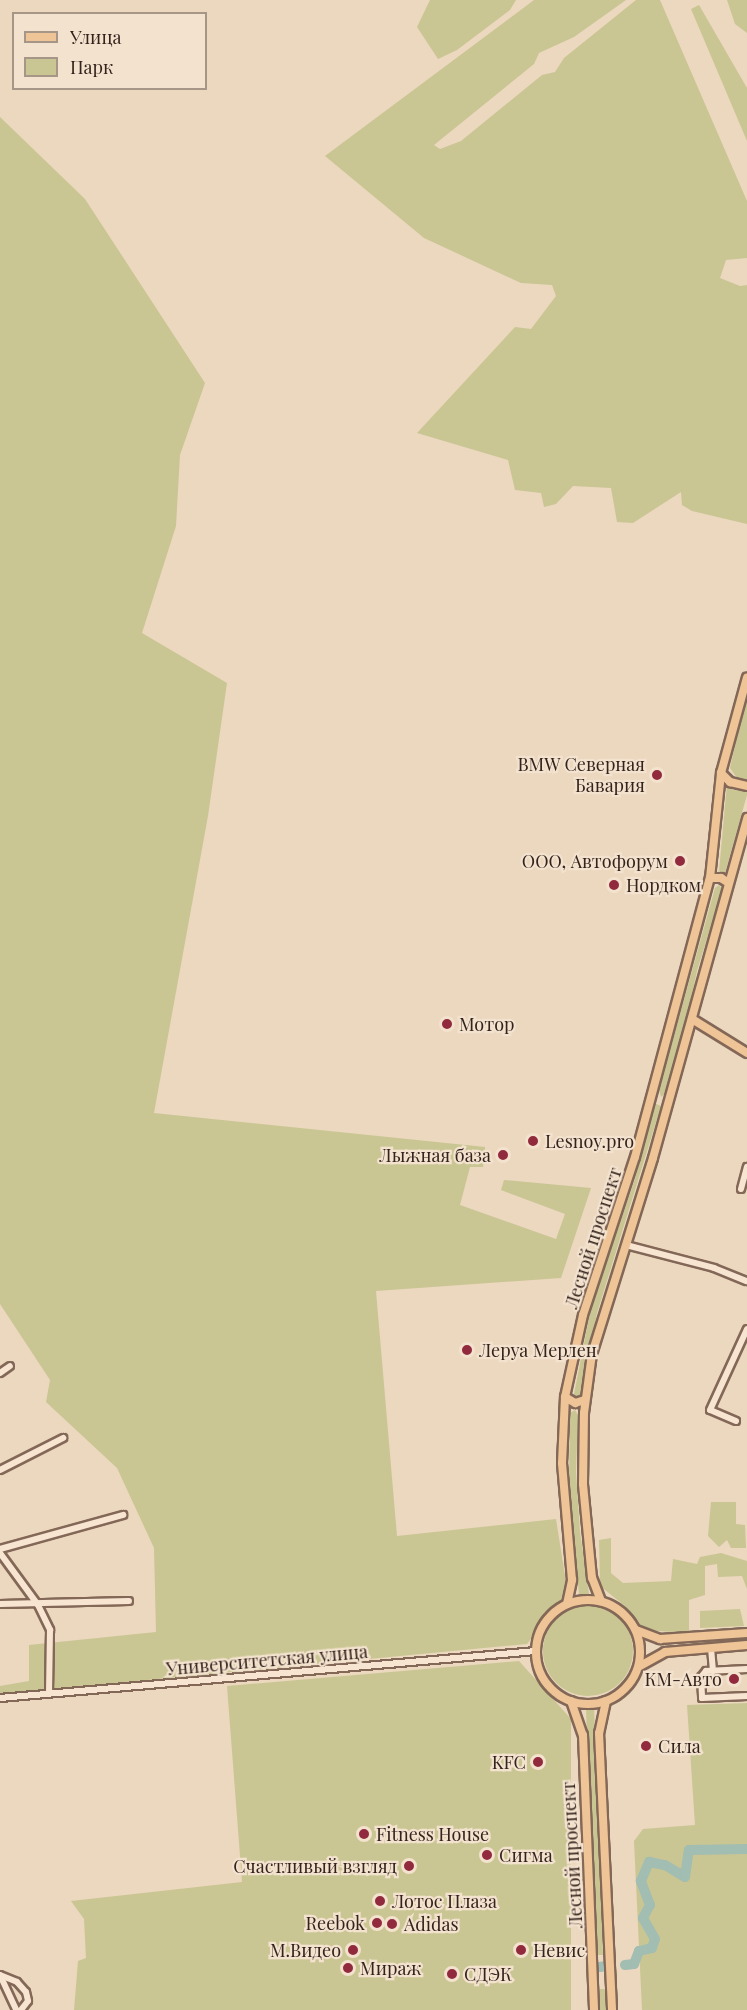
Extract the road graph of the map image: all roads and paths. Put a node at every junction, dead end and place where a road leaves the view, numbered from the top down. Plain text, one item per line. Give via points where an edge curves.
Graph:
1 (747, 676) edge
2 (721, 772) junction
3 (747, 786) edge
4 (747, 818) edge
5 (710, 878) junction
6 (729, 883) junction
7 (692, 1019) junction
8 (747, 1053) edge
9 (652, 1096) junction
10 (669, 1100) junction
11 (747, 1167) edge
12 (741, 1189) dead end
13 (626, 1245) junction
14 (747, 1281) edge
15 (747, 1329) edge
16 (10, 1366) dead end
17 (0, 1373) edge
18 (566, 1397) junction
19 (585, 1400) junction
20 (564, 1413) junction
21 (584, 1413) junction
22 (736, 1421) dead end
23 (63, 1438) dead end
24 (0, 1470) edge
25 (123, 1515) dead end
26 (0, 1551) edge
27 (129, 1601) dead end
28 (601, 1601) junction
29 (0, 1604) edge
30 (567, 1604) junction
31 (38, 1605) junction
32 (636, 1630) junction
33 (747, 1634) edge
34 (747, 1645) edge
35 (711, 1648) junction
36 (536, 1651) junction
37 (639, 1667) junction
38 (747, 1669) edge
39 (713, 1671) junction
40 (50, 1694) junction
41 (747, 1696) edge
42 (0, 1698) edge
43 (571, 1701) junction
44 (606, 1701) junction
45 (0, 1975) edge
46 (16, 2010) edge
47 (21, 2010) edge
48 (594, 2010) edge
49 (612, 2010) edge

1 - 2 main road, Лесной проспект
2 - 3 main road via 730,782
2 - 5 main road, Лесной проспект
4 - 6 main road, Лесной проспект
5 - 6 main road via 722,878
5 - 9 main road, Лесной проспект
6 - 7 main road, Лесной проспект
7 - 8 main road
7 - 10 main road, Лесной проспект
9 - 10 main road via 658,1102
9 - 18 main road, Лесной проспект via 583,1315
10 - 13 main road, Лесной проспект
11 - 12 street
13 - 14 street via 714,1268
13 - 19 main road, Лесной проспект via 600,1321
15 - 22 street via 710,1410
16 - 17 street
18 - 19 main road via 575,1404
18 - 20 main road, Лесной проспект
19 - 21 main road, Лесной проспект
20 - 21 main road via 574,1408
20 - 30 main road, Лесной проспект via 562,1463 572,1580
21 - 28 main road, Лесной проспект via 585,1522 592,1578
23 - 24 street
25 - 26 street
26 - 31 street
27 - 31 street
28 - 30 main road
28 - 32 main road via 628,1617
29 - 31 street
30 - 36 main road via 545,1623
31 - 40 street via 50,1630
32 - 33 main road via 660,1639
32 - 37 main road via 641,1654
34 - 35 main road
35 - 37 main road via 665,1652
35 - 39 street
36 - 40 street, Университетская улица
36 - 43 main road via 546,1681
37 - 44 main road via 627,1687
38 - 39 street
39 - 41 street via 701,1677 702,1698
40 - 42 street, Университетская улица
43 - 44 main road
43 - 48 main road, Лесной проспект via 583,1735
44 - 49 main road, Лесной проспект via 599,1733
45 - 46 street
45 - 47 street via 17,1982 26,1992 28,2001

